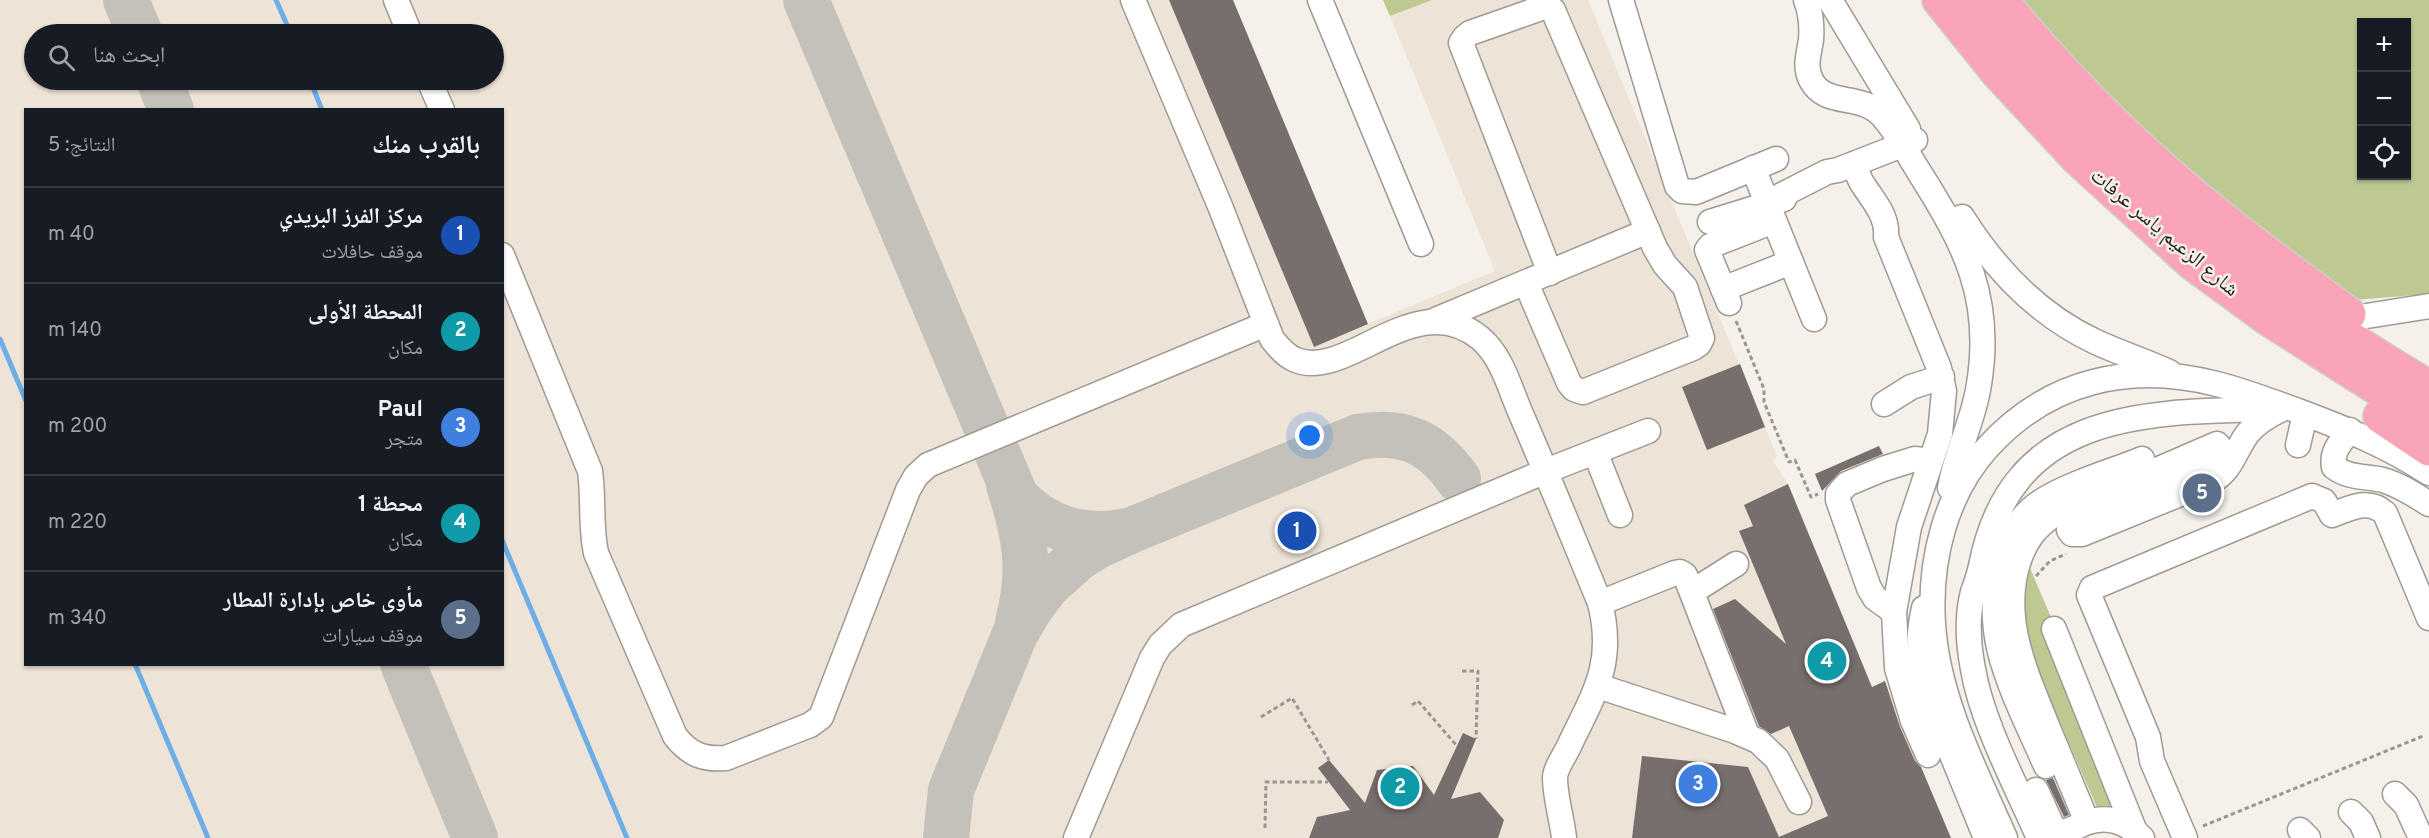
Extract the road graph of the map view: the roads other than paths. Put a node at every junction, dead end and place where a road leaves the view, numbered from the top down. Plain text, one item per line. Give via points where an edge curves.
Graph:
1 (396, 0) edge
2 (1133, 0) edge
3 (1320, 0) edge
4 (1621, 0) edge
5 (1806, 0) edge
6 (1830, 0) edge
7 (1918, 0) edge
8 (1939, 0) edge
9 (2001, 0) edge
10 (1965, 14) edge
11 (406, 24) edge
12 (433, 90) edge
13 (441, 108) edge
14 (1908, 143) junction
15 (1776, 159) dead end
16 (2078, 159) junction
17 (1846, 167) junction
18 (1754, 168) junction
19 (1771, 211) junction
20 (1710, 222) dead end
21 (1647, 231) junction
22 (1421, 244) dead end
23 (504, 260) edge
24 (1791, 262) junction
25 (1550, 273) junction
26 (1526, 283) junction
27 (2429, 306) edge
28 (2354, 318) junction
29 (1814, 319) dead end
30 (1432, 321) junction
31 (1266, 324) junction
32 (2429, 364) edge
33 (1942, 377) junction
34 (2185, 379) junction
35 (2429, 387) edge
36 (1884, 404) dead end
37 (2257, 410) junction
38 (2293, 410) junction
39 (2429, 421) edge
40 (2350, 430) junction
41 (1648, 431) dead end
42 (2298, 446) dead end
43 (2429, 449) edge
44 (1595, 452) junction
45 (1933, 453) junction
46 (1546, 471) junction
47 (2429, 473) edge
48 (2429, 504) edge
49 (1947, 512) junction
50 (1620, 515) dead end
51 (1736, 564) dead end
52 (1980, 572) junction
53 (1934, 580) junction
54 (1692, 592) junction
55 (2004, 592) junction
56 (1600, 603) junction
57 (1894, 612) junction
58 (2429, 618) edge
59 (2054, 629) dead end
60 (1598, 686) junction
61 (1747, 735) junction
62 (1928, 755) dead end
63 (1799, 802) dead end
64 (2080, 826) junction
65 (2138, 834) edge
66 (2192, 835) edge
67 (1076, 838) edge
68 (1564, 838) edge
69 (1986, 838) edge
70 (2005, 838) edge
71 (2039, 838) edge
72 (2300, 838) edge
73 (2308, 838) edge
74 (2357, 838) edge
75 (2368, 838) edge
76 (2411, 838) edge
77 (2421, 838) edge

1 - 11 street
2 - 31 street
3 - 22 street
4 - 18 street via 1677,186 1689,193 1696,192
5 - 14 street via 1811,30 1808,70 1814,85 1827,96 1875,109
6 - 14 street
7 - 10 highway
8 - 10 highway, شارع الزعيم ياسر عرفات
9 - 28 highway via 2052,59 2146,152 2228,223
10 - 16 highway, شارع الزعيم ياسر عرفات via 2038,118
10 - 35 highway, شارع الزعيم ياسر عرفات via 2135,174 2246,266 2302,308
12 - 13 street
14 - 17 street
14 - 34 street via 1986,253 2028,298 2079,333
14 - 49 street via 1961,242 1981,308 1980,383 1952,478
15 - 18 street
16 - 39 highway, شارع الزعيم ياسر عرفات via 2192,263 2267,318
16 - 43 highway via 2120,217 2197,291 2289,358
17 - 19 street via 1827,172
17 - 33 street via 1864,187 1867,209 1876,228 1886,237
18 - 19 street
19 - 20 street
19 - 24 street
19 - 24 street via 1710,246 1708,255 1726,296
21 - 25 street
21 - 25 street via 1553,10 1539,7 1470,33 1461,43 1463,50
21 - 26 street via 1662,260 1685,287 1702,331 1699,344 1693,348 1593,389 1574,389
23 - 31 street via 590,471 596,553 675,736 690,752 711,759 726,758 821,717 908,490 928,465
24 - 29 street
25 - 26 street
26 - 30 street
27 - 28 street
28 - 32 highway
30 - 31 street via 1407,327 1328,361 1312,363 1282,352
30 - 46 street via 1466,330 1480,338 1497,358
33 - 36 street via 1911,387
33 - 45 street via 1944,405
34 - 38 street via 2215,383
34 - 49 street via 2112,376 2052,397 2025,413 1986,449 1961,483
37 - 38 street
37 - 52 street via 2136,416 2075,436 2050,451 2010,492 1985,544
37 - 55 street via 2044,500 2016,527 2007,544
38 - 40 street
38 - 42 street
38 - 55 street via 2253,426 2228,468 2212,481 2082,534 2069,530 2076,518 2219,458 2223,451 2217,444 2046,519 2026,542
40 - 47 street
40 - 48 street via 2334,451 2334,466 2343,474 2399,486
41 - 44 street
44 - 46 street
44 - 50 street
45 - 57 street via 1909,527
45 - 57 street via 1908,451 1883,469 1846,484 1838,494 1864,578 1875,598
46 - 56 street
46 - 67 street via 1181,625 1152,658
49 - 53 street
51 - 54 street
52 - 64 street via 1982,636 1998,705 2054,830 2061,833
52 - 71 street via 1969,613 1973,670 1982,705
53 - 69 street via 1919,632 1923,684
53 - 70 street via 1933,623 1950,706
54 - 56 street via 1680,572
54 - 61 street
55 - 64 street via 1996,629 2004,667
56 - 60 street via 1606,645
57 - 62 street via 1897,668 1913,722
58 - 66 street via 2385,513 2368,504 2332,515 2318,497 2305,497 2092,588 2089,595 2148,737 2163,755
59 - 65 street
60 - 61 street
60 - 68 street via 1555,776
61 - 63 street via 1777,759
64 - 65 street via 2102,819 2117,821
72 - 73 street via 2300,830
74 - 75 street via 2350,812 2361,822
76 - 77 street via 2395,794 2406,805

